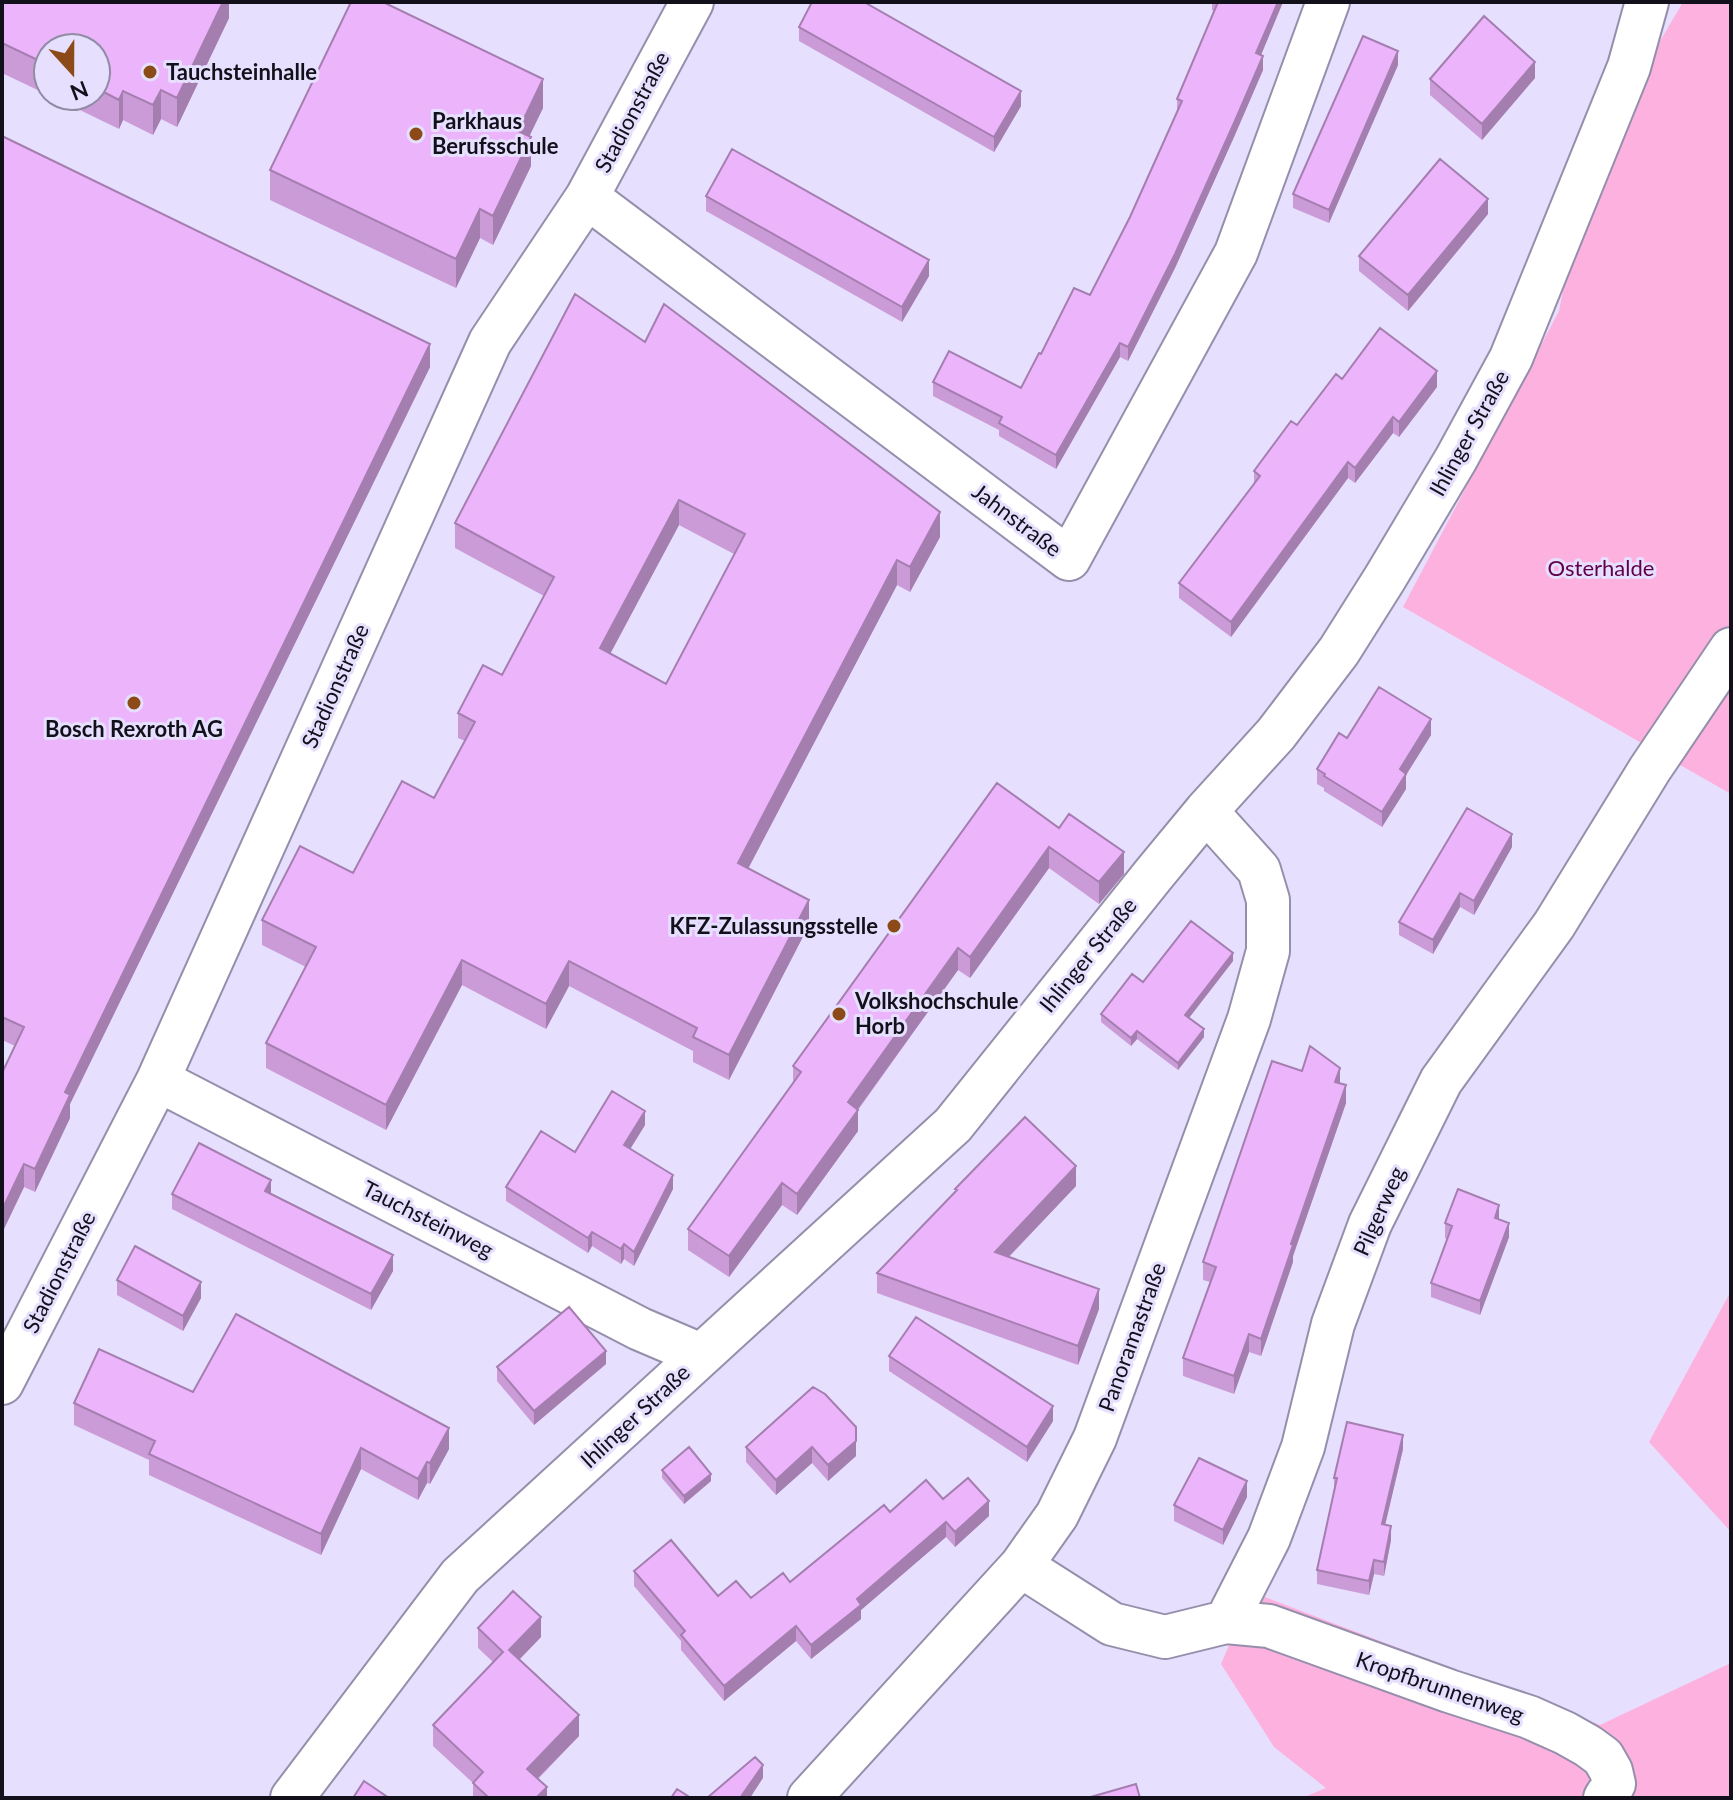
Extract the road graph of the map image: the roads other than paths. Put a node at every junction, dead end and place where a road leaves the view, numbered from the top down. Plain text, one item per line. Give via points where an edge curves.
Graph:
1 (692, 2) edge
2 (1328, 2) edge
3 (1647, 2) edge
4 (587, 197) junction
5 (1731, 649) edge
6 (1206, 811) junction
7 (158, 1080) junction
8 (701, 1355) junction
9 (2, 1383) edge
10 (1021, 1566) junction
11 (1226, 1622) junction
12 (292, 1798) edge
13 (809, 1798) edge
14 (1605, 1798) edge

1 - 4 street, Stadionstraße
2 - 4 street, Jahnstraße via 1236,253 1069,559
3 - 6 street, Ihlinger Straße via 1629,67 1511,358 1456,459 1339,651 1276,734
4 - 7 street, Stadionstraße via 490,342
5 - 11 street, Pilgerweg via 1554,925 1441,1081 1370,1224 1333,1324 1303,1447 1269,1538
6 - 8 street, Ihlinger Straße via 953,1125
6 - 10 street, Panoramastraße via 1259,870 1268,900 1268,951 1249,1019 1095,1438 1057,1515
7 - 8 street, Tauchsteinweg via 640,1329
7 - 9 street, Stadionstraße
8 - 12 street, Ihlinger Straße via 460,1576
10 - 11 street via 1112,1624 1165,1637
10 - 13 street, Panoramastraße
11 - 14 street, Kropfbrunnenweg via 1269,1626 1565,1733 1603,1757 1614,1784

